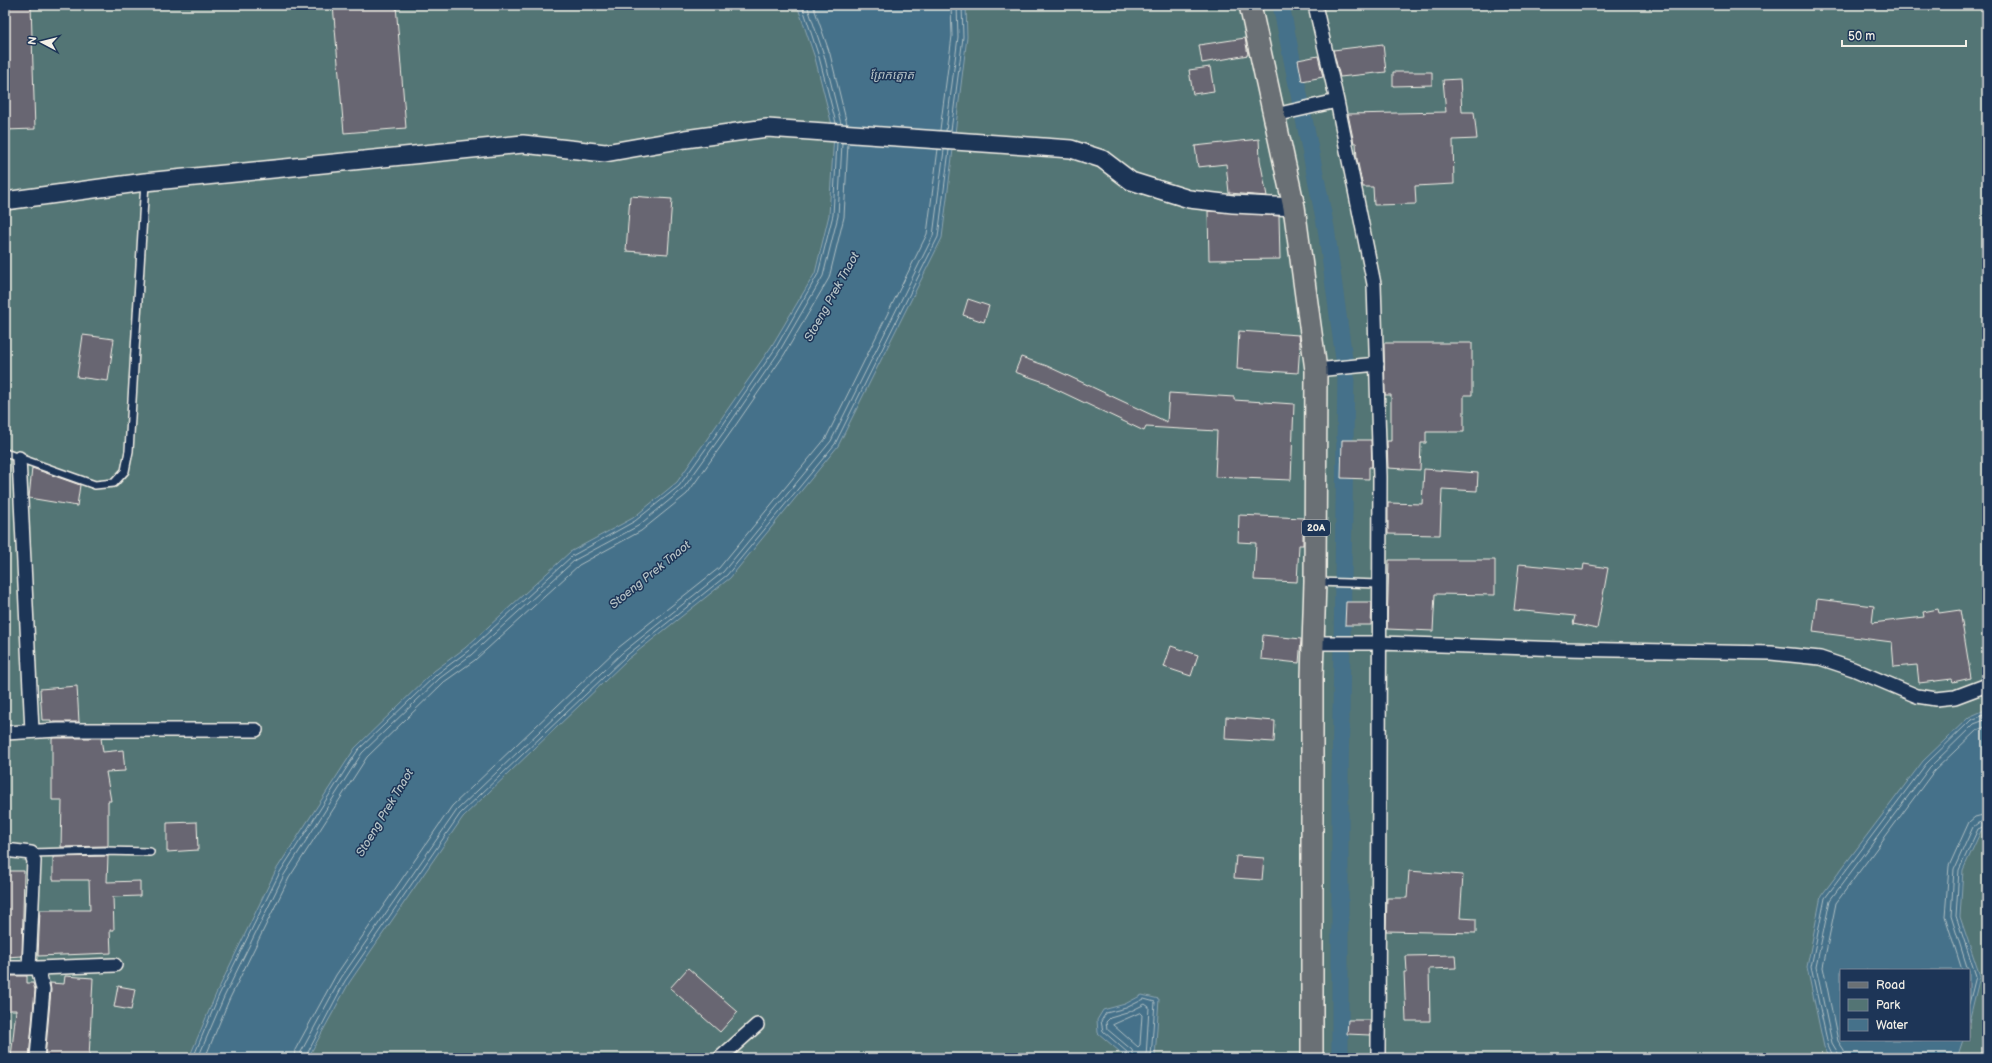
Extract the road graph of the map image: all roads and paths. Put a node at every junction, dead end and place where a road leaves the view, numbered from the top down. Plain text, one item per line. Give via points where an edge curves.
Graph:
1 (1250, 5) edge
2 (1315, 5) edge
3 (1337, 101) junction
4 (1283, 113) junction
5 (145, 182) junction
6 (5, 201) edge
7 (1294, 207) junction
8 (1377, 364) junction
9 (1316, 370) junction
10 (5, 453) edge
11 (19, 458) junction
12 (1315, 582) junction
13 (1379, 584) junction
14 (1313, 643) junction
15 (1374, 643) junction
16 (1987, 684) edge
17 (256, 730) dead end
18 (32, 731) junction
19 (5, 733) edge
20 (5, 850) edge
21 (150, 852) dead end
22 (31, 853) junction
23 (115, 965) dead end
24 (5, 968) edge
25 (34, 968) junction
26 (758, 1025) dead end
27 (37, 1058) edge
28 (720, 1058) edge
29 (1312, 1058) edge
30 (1378, 1058) edge

1 - 4 main road, 20A
2 - 3 street
3 - 4 street
3 - 8 street via 1374,284
4 - 7 main road, 20A
5 - 6 street
5 - 7 street via 523,144 605,153 767,128 1077,151 1102,159 1131,181 1189,199
5 - 11 lane via 129,451 125,471 114,483 95,485
7 - 9 main road, 20A
8 - 9 street
8 - 13 street
9 - 12 main road, 20A
10 - 11 lane
11 - 18 street
12 - 13 lane
12 - 14 main road, 20A
13 - 15 street
14 - 15 street
14 - 29 main road, 20A
15 - 16 street via 1771,653 1820,658 1917,696 1936,699 1955,697
15 - 30 street
17 - 18 street
18 - 19 street
20 - 22 street
21 - 22 lane
22 - 25 street via 34,861
23 - 25 street
24 - 25 street
25 - 27 street via 43,988
26 - 28 street

